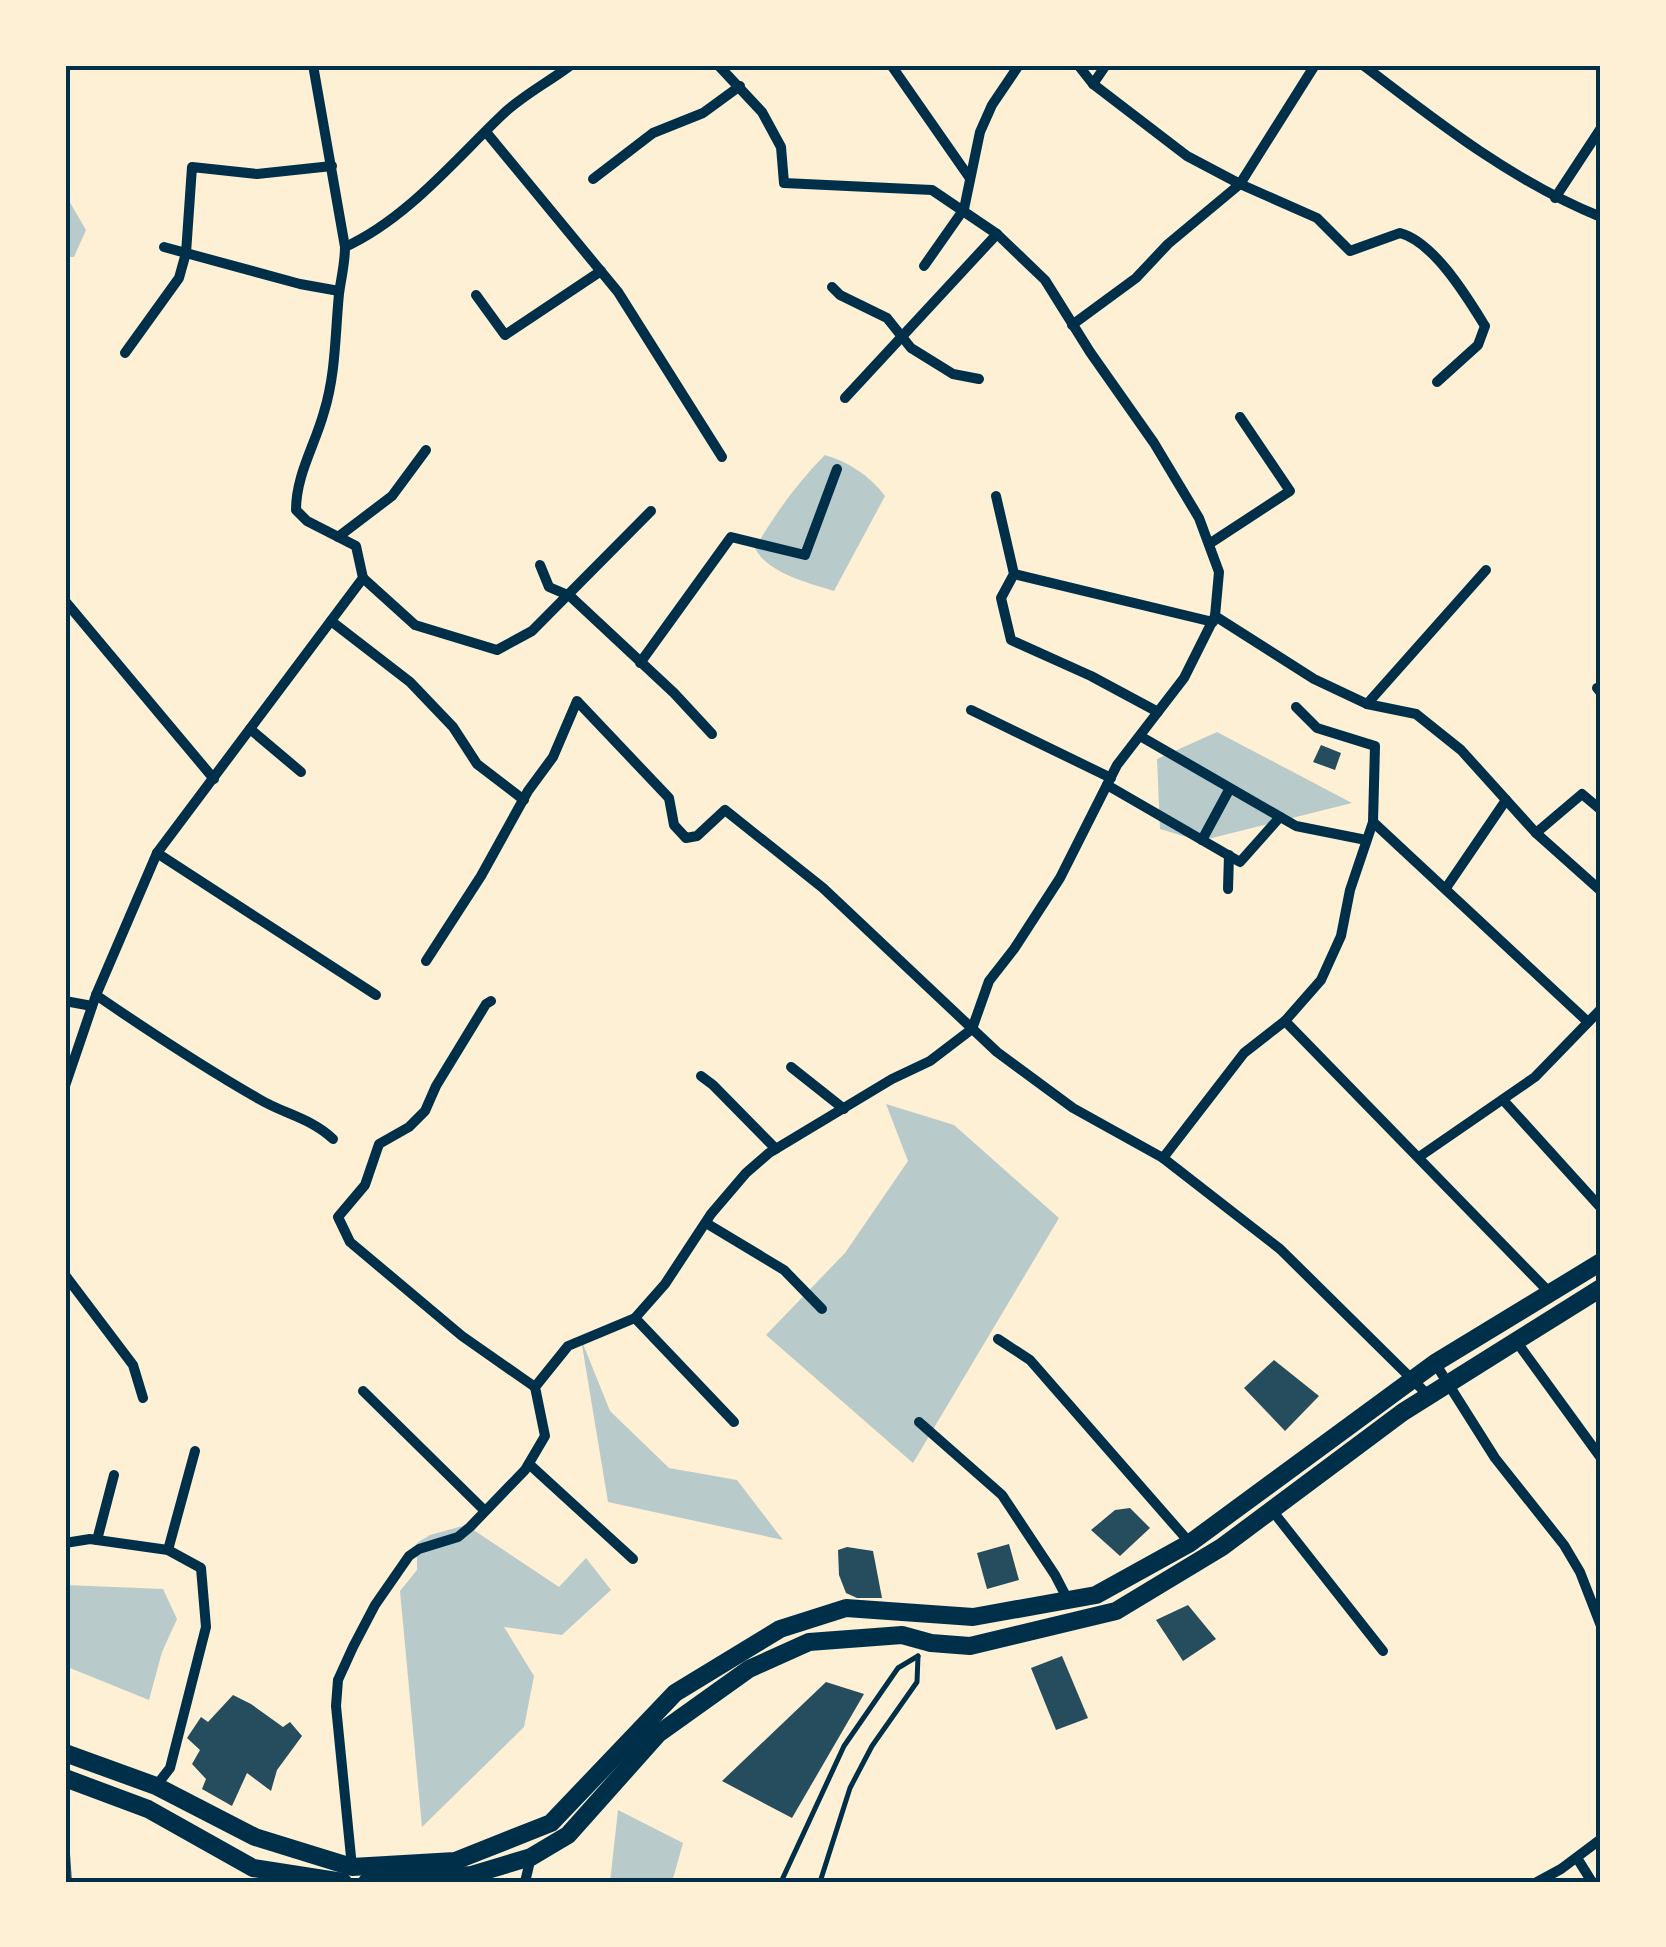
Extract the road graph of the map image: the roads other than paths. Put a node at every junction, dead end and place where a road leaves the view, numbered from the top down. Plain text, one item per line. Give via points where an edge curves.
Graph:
1 (313, 65) edge
2 (571, 65) edge
3 (718, 65) edge
4 (890, 65) edge
5 (1019, 65) edge
6 (1078, 65) edge
7 (1106, 65) edge
8 (1315, 65) edge
9 (1364, 65) edge
10 (1093, 84) junction
11 (740, 86) junction
12 (1601, 128) edge
13 (486, 132) junction
14 (332, 166) junction
15 (970, 177) junction
16 (593, 179) dead end
17 (1240, 184) junction
18 (1555, 198) junction
19 (964, 209) junction
20 (1601, 218) edge
21 (997, 234) junction
22 (164, 247) dead end
23 (344, 247) junction
24 (186, 253) junction
25 (924, 266) dead end
26 (601, 272) junction
27 (832, 287) dead end
28 (339, 291) junction
29 (476, 294) dead end
30 (1072, 324) junction
31 (901, 337) junction
32 (125, 353) dead end
33 (978, 380) dead end
34 (1437, 382) dead end
35 (845, 398) dead end
36 (1240, 417) dead end
37 (426, 450) dead end
38 (722, 457) dead end
39 (837, 469) dead end
40 (996, 496) dead end
41 (651, 511) dead end
42 (338, 536) junction
43 (1209, 544) junction
44 (540, 565) dead end
45 (1486, 570) dead end
46 (1014, 574) junction
47 (363, 578) junction
48 (570, 596) junction
49 (65, 601) edge
50 (1214, 619) junction
51 (330, 620) junction
52 (640, 663) junction
53 (1368, 704) junction
54 (1296, 707) dead end
55 (971, 710) dead end
56 (1158, 712) junction
57 (250, 729) junction
58 (712, 734) dead end
59 (1140, 736) junction
60 (301, 772) dead end
61 (214, 778) junction
62 (1109, 781) junction
63 (1229, 790) junction
64 (524, 800) junction
65 (1506, 800) junction
66 (1601, 810) edge
67 (1280, 817) junction
68 (1373, 822) junction
69 (1536, 833) junction
70 (1202, 840) junction
71 (1366, 840) junction
72 (157, 852) junction
73 (1229, 855) junction
74 (1446, 888) junction
75 (1228, 889) dead end
76 (1601, 891) edge
77 (426, 961) dead end
78 (376, 995) dead end
79 (65, 1001) edge
80 (94, 1001) junction
81 (491, 1001) dead end
82 (1601, 1010) edge
83 (1285, 1022) junction
84 (1588, 1022) junction
85 (972, 1029) junction
86 (791, 1068) dead end
87 (700, 1076) dead end
88 (65, 1086) edge
89 (1504, 1101) junction
90 (844, 1109) junction
91 (334, 1139) dead end
92 (776, 1148) junction
93 (1419, 1156) junction
94 (1162, 1158) junction
95 (1601, 1208) edge
96 (706, 1223) junction
97 (1601, 1262) edge
98 (65, 1275) edge
99 (1601, 1288) edge
100 (1551, 1294) junction
101 (822, 1309) dead end
102 (635, 1318) junction
103 (998, 1339) dead end
104 (1516, 1341) junction
105 (1435, 1363) junction
106 (1414, 1378) junction
107 (1449, 1384) junction
108 (535, 1387) junction
109 (363, 1391) dead end
110 (1429, 1396) junction
111 (143, 1398) dead end
112 (734, 1422) dead end
113 (919, 1422) dead end
114 (195, 1451) dead end
115 (1601, 1458) edge
116 (529, 1464) junction
117 (114, 1475) dead end
118 (1270, 1508) junction
119 (484, 1510) junction
120 (96, 1540) junction
121 (65, 1543) edge
122 (1190, 1543) junction
123 (168, 1550) junction
124 (633, 1559) dead end
125 (1068, 1600) junction
126 (1601, 1626) edge
127 (1383, 1651) dead end
128 (65, 1753) edge
129 (65, 1778) edge
130 (156, 1786) junction
131 (1601, 1839) edge
132 (532, 1858) junction
133 (1577, 1858) junction
134 (348, 1875) edge
135 (367, 1882) edge
136 (525, 1882) edge
137 (781, 1882) edge
138 (820, 1882) edge
139 (1537, 1882) edge
140 (1592, 1882) edge

1 - 14 street
2 - 13 street
3 - 11 street
4 - 15 street
5 - 15 street via 980,132
6 - 10 street
7 - 10 street
8 - 17 street
9 - 18 street via 1425,115
10 - 17 street via 1188,156
11 - 16 street via 703,113 654,133
11 - 19 street via 781,146 784,183 932,190
12 - 18 street
13 - 23 street via 371,235
13 - 26 street
14 - 23 street
14 - 24 street via 257,174 192,167
15 - 19 street
17 - 30 street via 1136,278
17 - 34 street via 1317,218 1350,251 1400,233 1415,238 1485,326 1478,346
18 - 20 street
19 - 21 street
19 - 25 street
21 - 30 street via 1045,280
21 - 31 street
22 - 24 street
23 - 28 street
24 - 28 street
24 - 32 street via 180,278
26 - 29 street via 504,335
26 - 38 street
27 - 31 street via 887,318
28 - 42 street via 336,357 296,496 296,510 306,522
30 - 43 street via 1154,443
31 - 33 street via 953,374
31 - 35 street
36 - 43 street via 1290,491
37 - 42 street via 392,496
39 - 52 street via 806,555 731,537
40 - 46 street
41 - 48 street
42 - 47 street via 356,546
43 - 50 street via 1219,572
44 - 48 street via 549,587
45 - 53 street
46 - 50 street
46 - 56 street via 1002,598 1011,640
47 - 48 street via 415,625 497,650
47 - 51 street
48 - 52 street
49 - 61 street
50 - 53 street
50 - 56 street
51 - 57 street
51 - 64 street via 410,682 477,764
52 - 58 street
53 - 65 street via 1416,714 1462,750
54 - 68 street via 1317,728 1374,746
55 - 62 street
56 - 59 street
57 - 60 street
57 - 61 street
59 - 62 street
59 - 63 street
61 - 72 street
62 - 70 street
62 - 85 street via 1060,878 988,980
63 - 67 street
63 - 70 street
64 - 77 street
64 - 85 street via 553,757 577,702 669,798 674,826 686,838 725,810 823,888
65 - 69 street
65 - 74 street
66 - 69 street via 1582,794
67 - 71 street
67 - 73 street via 1240,862
68 - 71 street
68 - 74 street
69 - 76 street
70 - 73 street
71 - 83 street via 1341,936 1321,980
72 - 78 street
72 - 80 street
73 - 75 street
74 - 84 street
79 - 80 street
80 - 88 street
80 - 91 street
81 - 108 street via 426,1111 379,1144 366,1185 338,1217 350,1242
82 - 84 street
83 - 93 street
83 - 94 street via 1244,1053
84 - 89 street
85 - 90 street
85 - 94 street via 1073,1108
86 - 90 street
87 - 92 street
89 - 93 street
89 - 95 street
90 - 92 street
92 - 96 street
93 - 100 street
94 - 106 street via 1280,1249
96 - 101 street via 784,1270
96 - 102 street
97 - 100 main road
98 - 111 street via 132,1364
99 - 104 main road
100 - 105 main road
102 - 108 street via 568,1346
102 - 112 street
103 - 122 street via 1030,1360
104 - 107 main road
104 - 115 street
105 - 106 main road
105 - 107 street
106 - 110 street
106 - 122 main road
107 - 110 main road
107 - 126 street via 1564,1545
108 - 116 street via 545,1436
109 - 119 street
110 - 118 main road
113 - 125 street via 1002,1495
114 - 123 street
116 - 119 street
116 - 124 street
117 - 120 street
118 - 127 street
118 - 132 main road via 1222,1547 1116,1611 970,1646 902,1635 809,1642 749,1669 658,1734 568,1835
119 - 134 street via 458,1536 408,1556 338,1680
120 - 121 street
120 - 123 street
122 - 125 main road via 1096,1596
123 - 130 street via 201,1568 206,1627 170,1768
125 - 134 main road via 973,1618 846,1608 780,1629 675,1694 551,1824 454,1861
128 - 130 main road
129 - 134 main road via 148,1810 254,1868
130 - 134 main road
131 - 133 street
132 - 135 main road via 470,1876
132 - 136 street
133 - 139 street
133 - 140 street
137 - 138 lane via 844,1746 898,1668 918,1656 917,1682 850,1788

